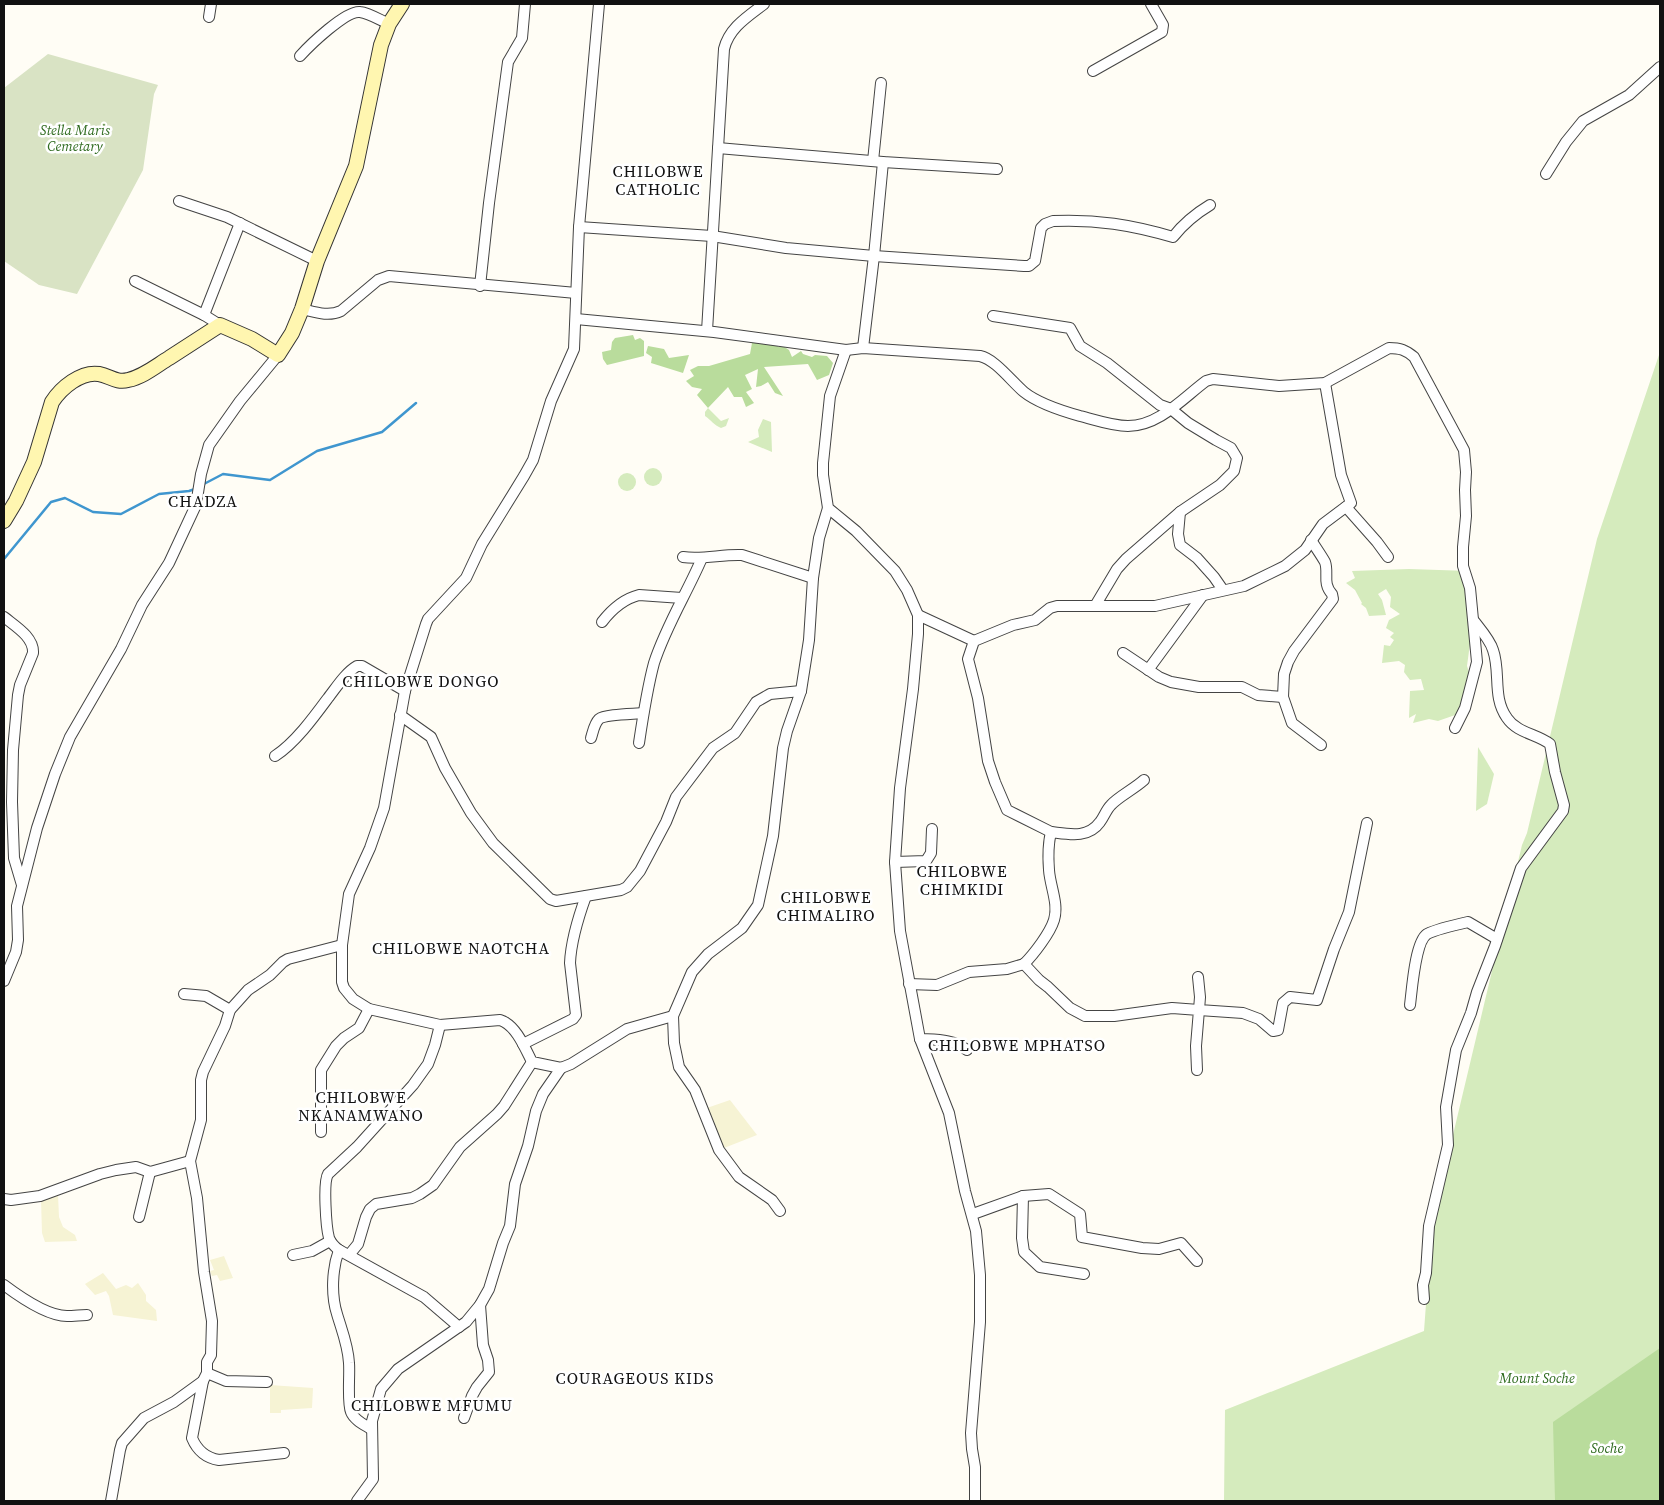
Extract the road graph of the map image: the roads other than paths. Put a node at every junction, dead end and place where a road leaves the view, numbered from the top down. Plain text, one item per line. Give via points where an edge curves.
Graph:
1 (211, 4) edge
2 (402, 4) edge
3 (524, 4) edge
4 (599, 4) edge
5 (764, 4) edge
6 (1151, 4) edge
7 (209, 17) dead end
8 (389, 24) junction
9 (300, 56) dead end
10 (1660, 67) edge
11 (1094, 71) dead end
12 (881, 83) dead end
13 (718, 148) junction
14 (878, 162) junction
15 (997, 169) dead end
16 (1546, 174) dead end
17 (179, 202) dead end
18 (1210, 205) dead end
19 (240, 223) junction
20 (579, 227) junction
21 (712, 236) junction
22 (874, 256) junction
23 (317, 261) junction
24 (135, 281) dead end
25 (480, 286) junction
26 (576, 293) junction
27 (302, 309) junction
28 (204, 315) junction
29 (993, 316) dead end
30 (576, 318) junction
31 (220, 325) junction
32 (707, 332) junction
33 (863, 348) junction
34 (846, 350) junction
35 (278, 355) junction
36 (1325, 383) junction
37 (1171, 409) junction
38 (1346, 507) junction
39 (828, 508) junction
40 (1180, 512) junction
41 (4, 521) edge
42 (1312, 540) junction
43 (683, 557) dead end
44 (1388, 557) dead end
45 (702, 558) junction
46 (813, 578) junction
47 (1223, 590) junction
48 (1203, 594) junction
49 (682, 598) junction
50 (1095, 606) junction
51 (918, 615) junction
52 (4, 617) edge
53 (1474, 620) junction
54 (602, 622) dead end
55 (974, 641) junction
56 (1123, 653) dead end
57 (1148, 670) junction
58 (801, 691) junction
59 (405, 692) junction
60 (1283, 697) junction
61 (643, 713) junction
62 (400, 715) junction
63 (1455, 728) dead end
64 (591, 738) dead end
65 (638, 743) dead end
66 (1321, 745) dead end
67 (275, 756) dead end
68 (1144, 780) dead end
69 (1367, 823) dead end
70 (932, 828) dead end
71 (1051, 832) junction
72 (895, 862) junction
73 (22, 885) junction
74 (586, 896) junction
75 (1497, 939) junction
76 (342, 945) junction
77 (1024, 964) junction
78 (1198, 977) dead end
79 (4, 981) edge
80 (909, 984) junction
81 (184, 994) dead end
82 (1410, 1005) dead end
83 (369, 1009) junction
84 (230, 1010) junction
85 (1199, 1010) junction
86 (673, 1016) junction
87 (440, 1025) junction
88 (920, 1039) junction
89 (523, 1044) junction
90 (967, 1050) dead end
91 (532, 1062) junction
92 (561, 1068) junction
93 (1197, 1070) dead end
94 (321, 1132) dead end
95 (190, 1161) junction
96 (150, 1172) junction
97 (1023, 1196) junction
98 (4, 1199) edge
99 (780, 1211) dead end
100 (973, 1214) junction
101 (139, 1217) dead end
102 (330, 1241) junction
103 (339, 1250) junction
104 (293, 1255) dead end
105 (349, 1255) junction
106 (1197, 1261) dead end
107 (1084, 1274) dead end
108 (4, 1285) edge
109 (1424, 1299) dead end
110 (480, 1305) junction
111 (87, 1314) dead end
112 (459, 1327) junction
113 (205, 1377) junction
114 (267, 1382) dead end
115 (464, 1418) dead end
116 (371, 1429) junction
117 (284, 1454) dead end
118 (111, 1501) edge
119 (357, 1501) edge
120 (975, 1501) edge

1 - 7 street
2 - 8 street
3 - 25 street via 522,38 508,62
4 - 20 street
5 - 13 street via 740,22 726,39
6 - 11 street via 1163,25 1162,32
8 - 9 street via 361,12 351,14 315,40
8 - 23 street via 379,51 356,166
10 - 16 street via 1628,96 1584,121
12 - 14 street
13 - 14 street
13 - 21 street
14 - 15 street
14 - 22 street
17 - 19 street
18 - 22 street via 1193,215 1173,237 1110,222 1045,224 1039,232 1035,262 1029,266
19 - 23 street
19 - 28 street
20 - 21 street
20 - 26 street
21 - 22 street via 786,248
21 - 32 street
22 - 33 street
23 - 27 street
24 - 28 street
25 - 26 street
25 - 27 street via 389,276 378,280 335,314
26 - 30 street
27 - 35 street
28 - 31 street
29 - 37 street via 1070,328 1080,346 1160,405
30 - 32 street
30 - 59 street via 574,349 552,401 533,460 482,544 466,578 428,619
31 - 35 street
31 - 41 street via 149,371 129,380 90,374 62,390 52,402 34,462
32 - 34 street
33 - 34 street
33 - 37 street via 985,357 1037,399 1061,411 1108,424 1141,424
34 - 39 street via 830,396 823,463
35 - 73 street via 240,401 207,449 195,508 169,564 142,605 121,649 70,737 37,828
36 - 37 street via 1279,386 1213,378
36 - 38 street via 1341,474 1351,503
36 - 53 street via 1389,348 1400,348 1414,357 1464,450 1466,516 1463,566
37 - 40 street via 1231,448 1237,458 1234,471 1226,479
38 - 42 street via 1319,529
38 - 44 street
39 - 46 street via 819,538
39 - 51 street via 895,571
40 - 47 street via 1180,545 1197,558
40 - 50 street via 1116,569
42 - 47 street via 1285,566 1244,586
42 - 60 street via 1324,561 1326,583 1332,599 1288,662
43 - 45 street
45 - 46 street via 742,555
45 - 49 street
46 - 58 street via 809,640
47 - 48 street
48 - 50 street via 1155,606
48 - 57 street
49 - 54 street via 639,594 617,606
49 - 61 street via 655,662
50 - 55 street via 1053,607 1035,620
51 - 55 street
51 - 72 street
52 - 73 street via 34,647 20,685 13,750 14,858
53 - 63 street via 1477,656 1474,675 1465,708
53 - 75 street via 1494,651 1498,699 1507,718 1525,732 1550,744 1564,805 1563,811 1521,868
55 - 71 street via 968,659 995,782 1007,810
56 - 57 street
57 - 60 street via 1171,682 1200,687 1242,687 1258,695
58 - 74 street via 770,694 756,702 735,733 713,748 676,797 652,851 627,887
58 - 86 street via 785,739 773,836 758,905 742,928 708,954 692,972
59 - 62 street
59 - 67 street via 357,666
60 - 66 street via 1292,723
61 - 64 street via 600,719
61 - 65 street
62 - 74 street via 431,737 471,813 493,843 550,899
62 - 76 street via 384,808 349,894
68 - 71 street via 1111,805 1096,827 1089,831 1076,836
69 - 85 street via 1349,912 1317,1000 1290,997 1284,1003 1278,1030 1273,1031 1259,1019 1243,1013
70 - 72 street via 931,853 926,861
71 - 77 street via 1048,844 1054,920
72 - 80 street via 900,931
73 - 79 street via 17,906 16,952
74 - 89 street via 570,955 576,1015
75 - 82 street via 1468,922 1427,934 1418,956
75 - 109 street via 1455,1057 1446,1107 1448,1145 1429,1226
76 - 83 street via 344,988 353,999
76 - 84 street via 282,962
77 - 80 street via 1007,969 969,972 937,985
77 - 85 street via 1070,1008 1085,1016 1114,1016 1172,1008
78 - 85 street
80 - 88 street
81 - 84 street via 206,996
83 - 87 street
83 - 94 street via 362,1025 336,1046 321,1070
84 - 95 street via 202,1075 200,1120
85 - 93 street
86 - 92 street via 627,1029
86 - 99 street via 679,1067 695,1090 719,1150 739,1177 772,1200
87 - 89 street via 500,1020
87 - 102 street via 428,1064 413,1085 326,1177
88 - 90 street via 958,1043
88 - 100 street via 949,1112
89 - 91 street
91 - 92 street
91 - 105 street via 504,1106 460,1147 433,1185 412,1198 376,1204 370,1208 360,1239
92 - 110 street via 536,1111 515,1184 510,1226 489,1289
95 - 96 street
95 - 113 street via 212,1321 212,1351
96 - 98 street via 136,1167 116,1170 40,1196
96 - 101 street
97 - 100 street
97 - 106 street via 1049,1194 1080,1214 1082,1238 1142,1248 1181,1243
97 - 107 street via 1024,1252 1040,1267
100 - 120 street via 980,1284 980,1330 971,1432
102 - 103 street
102 - 104 street via 312,1251
103 - 105 street
103 - 116 street via 334,1262 334,1296 348,1352 350,1408 352,1414
105 - 112 street via 424,1298
108 - 111 street via 20,1297 56,1314
110 - 112 street
110 - 115 street via 483,1345 490,1367 472,1396
112 - 116 street via 394,1372 378,1396
113 - 114 street
113 - 117 street via 192,1438 201,1452 219,1460
113 - 118 street via 174,1402 144,1418 122,1443
116 - 119 street via 372,1479

